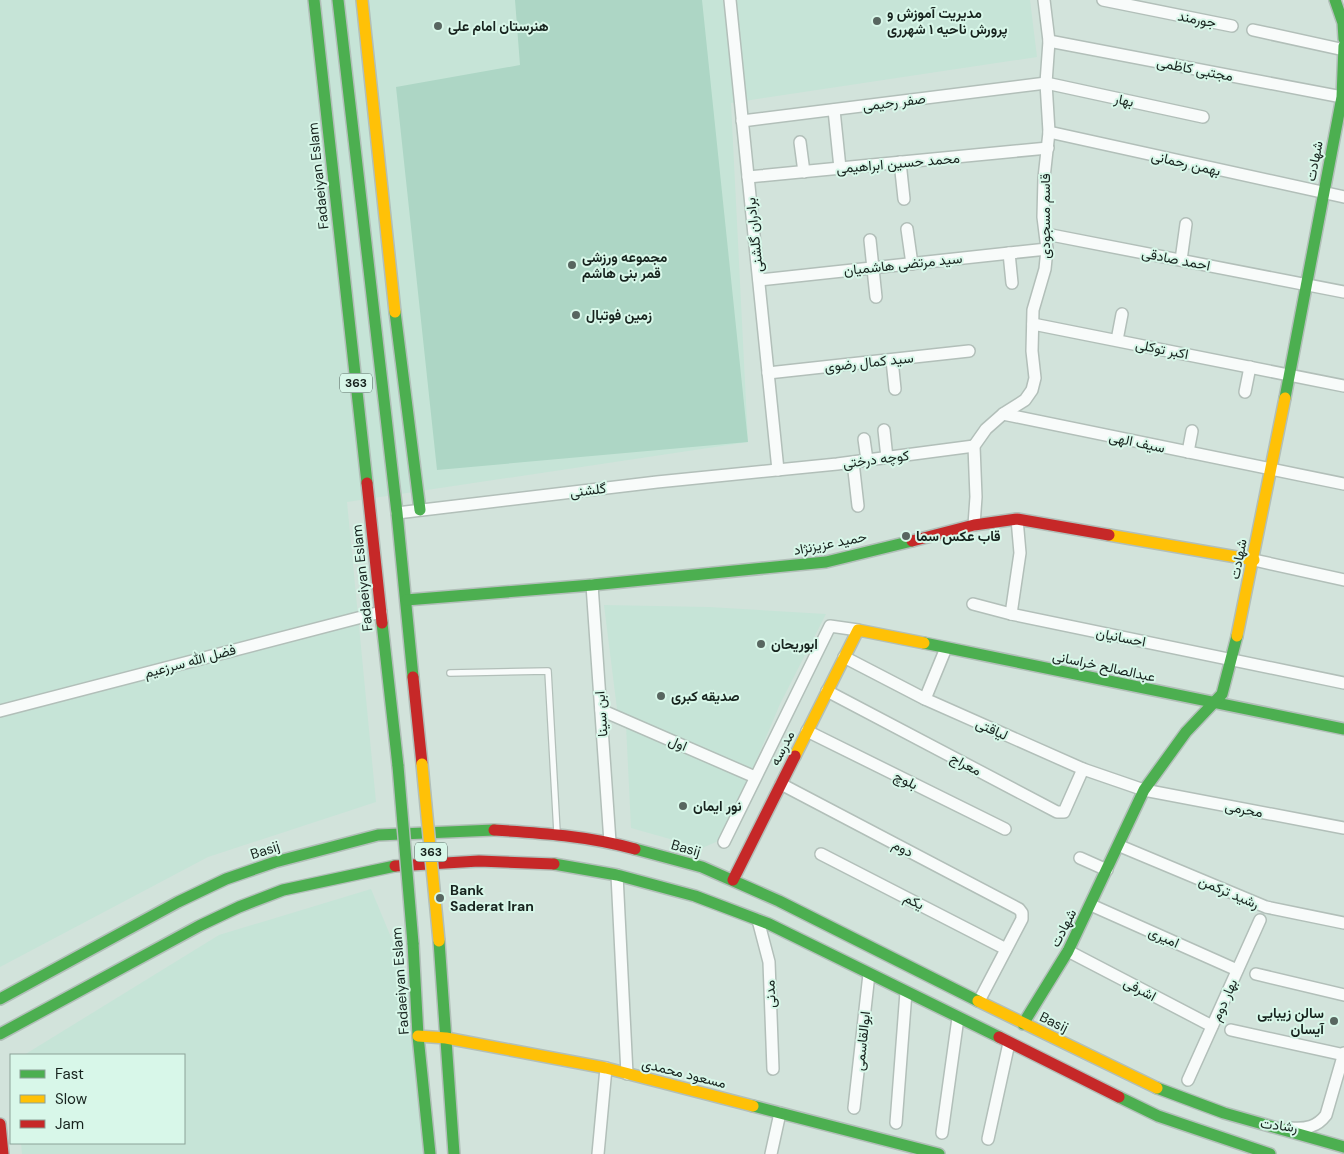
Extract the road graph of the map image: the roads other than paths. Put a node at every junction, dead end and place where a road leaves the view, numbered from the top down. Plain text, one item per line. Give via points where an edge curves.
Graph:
1 (314, 0) edge
2 (338, 0) edge
3 (362, 0) edge
4 (730, 0) edge
5 (1044, 0) edge
6 (1103, 0) edge
7 (1335, 0) edge
8 (1344, 23) edge
9 (1232, 26) dead end
10 (1253, 30) dead end
11 (1344, 39) edge
12 (1048, 41) junction
13 (1344, 46) edge
14 (1344, 50) edge
15 (1046, 83) junction
16 (1342, 97) junction
17 (834, 110) junction
18 (1341, 116) edge
19 (1203, 117) dead end
20 (742, 121) junction
21 (1049, 132) junction
22 (800, 142) dead end
23 (1048, 148) junction
24 (900, 162) junction
25 (840, 168) junction
26 (804, 172) junction
27 (748, 177) junction
28 (1324, 193) junction
29 (1344, 197) edge
30 (904, 199) dead end
31 (1186, 224) dead end
32 (907, 229) dead end
33 (1046, 234) junction
34 (870, 240) dead end
35 (1047, 249) junction
36 (1009, 253) junction
37 (1181, 260) junction
38 (912, 264) junction
39 (874, 268) junction
40 (759, 280) junction
41 (1012, 283) dead end
42 (1307, 284) junction
43 (1344, 292) edge
44 (876, 297) dead end
45 (1122, 314) dead end
46 (1033, 324) junction
47 (1117, 340) junction
48 (969, 351) dead end
49 (892, 360) junction
50 (1250, 367) junction
51 (768, 373) junction
52 (1290, 375) junction
53 (1344, 386) edge
54 (895, 389) dead end
55 (1245, 392) dead end
56 (1003, 414) junction
57 (884, 430) dead end
58 (1192, 431) dead end
59 (864, 438) dead end
60 (974, 446) junction
61 (1188, 452) junction
62 (887, 458) junction
63 (867, 460) junction
64 (853, 462) junction
65 (778, 470) junction
66 (1271, 470) junction
67 (1344, 484) edge
68 (858, 506) dead end
69 (420, 510) junction
70 (397, 512) junction
71 (1017, 519) junction
72 (974, 525) junction
73 (1254, 560) junction
74 (1344, 580) edge
75 (592, 585) junction
76 (406, 600) junction
77 (972, 604) dead end
78 (381, 612) junction
79 (1010, 614) junction
80 (858, 630) junction
81 (946, 648) junction
82 (844, 658) junction
83 (1232, 659) junction
84 (450, 673) dead end
85 (1344, 683) edge
86 (827, 692) junction
87 (925, 699) junction
88 (1214, 704) junction
89 (601, 710) junction
90 (0, 711) edge
91 (1344, 729) edge
92 (807, 732) junction
93 (1083, 769) junction
94 (756, 777) junction
95 (781, 784) junction
96 (1144, 790) junction
97 (1344, 828) edge
98 (1005, 830) dead end
99 (557, 834) junction
100 (610, 842) junction
101 (724, 842) dead end
102 (1120, 846) junction
103 (821, 854) dead end
104 (1080, 858) dead end
105 (1107, 870) junction
106 (617, 875) junction
107 (732, 880) junction
108 (1091, 905) junction
109 (758, 920) junction
110 (1260, 920) dead end
111 (1344, 923) edge
112 (1006, 949) junction
113 (1068, 951) junction
114 (1237, 970) junction
115 (869, 974) junction
116 (1256, 974) dead end
117 (906, 992) junction
118 (1344, 994) edge
119 (0, 999) edge
120 (979, 1001) junction
121 (958, 1018) junction
122 (1023, 1024) junction
123 (1212, 1026) junction
124 (1231, 1030) dead end
125 (0, 1034) edge
126 (418, 1036) junction
127 (446, 1038) junction
128 (1009, 1043) junction
129 (1344, 1054) edge
130 (606, 1068) junction
131 (773, 1069) dead end
132 (627, 1074) junction
133 (1188, 1080) dead end
134 (854, 1108) dead end
135 (780, 1113) junction
136 (1252, 1121) junction
137 (896, 1123) dead end
138 (0, 1124) edge
139 (942, 1133) dead end
140 (988, 1139) dead end
141 (1344, 1147) edge
142 (920, 1152) edge
143 (3, 1154) edge
144 (430, 1154) edge
145 (454, 1154) edge
146 (598, 1154) edge
147 (771, 1154) edge
148 (939, 1154) edge
149 (1270, 1154) edge

1 - 78 main road, Fadaeiyan Eslam / 363
2 - 70 main road, 363
3 - 69 main road via 397,330
4 - 20 street, برادران گلشنی
5 - 12 street, قاسم مسجودی
6 - 9 street, جورمند
7 - 8 main road
8 - 11 main road
10 - 14 street
12 - 15 street, قاسم مسجودی
12 - 16 street, مجتبی کاظمی
13 - 14 main road, شهادت
14 - 16 main road, شهادت
15 - 17 street, صفر رحیمی
15 - 19 street, بهار
15 - 21 street, قاسم مسجودی
16 - 18 main road, شهادت
17 - 20 street, صفر رحیمی
17 - 25 street
18 - 28 main road, شهادت
20 - 27 street, برادران گلشنی
21 - 23 street, قاسم مسجودی
21 - 28 street, بهمن رحمانی
22 - 26 street
23 - 24 street, محمد حسین ابراهیمی
23 - 33 street, قاسم مسجودی via 1043,218
24 - 25 street, محمد حسین ابراهیمی
24 - 30 street
25 - 26 street, محمد حسین ابراهیمی
26 - 27 street, محمد حسین ابراهیمی
27 - 40 street, برادران گلشنی
28 - 29 street, بهمن رحمانی
28 - 42 main road, شهادت
31 - 37 street
32 - 38 street
33 - 35 street, قاسم مسجودی
33 - 37 street, احمد صادقی
34 - 39 street
35 - 36 street, سید مرتضی هاشمیان
35 - 46 street, قاسم مسجودی via 1033,310
36 - 38 street, سید مرتضی هاشمیان
36 - 41 street
37 - 42 street, احمد صادقی
38 - 39 street, سید مرتضی هاشمیان
39 - 40 street, سید مرتضی هاشمیان
39 - 44 street
40 - 51 street, برادران گلشنی
42 - 43 street, احمد صادقی
42 - 52 main road, شهادت
45 - 47 street
46 - 47 street, اکبر توکلی
46 - 56 street, قاسم مسجودی via 1035,378 1032,390 1025,400
47 - 50 street, اکبر توکلی
48 - 49 street, سید کمال رضوی
49 - 51 street, سید کمال رضوی
49 - 54 street
50 - 52 street, اکبر توکلی
50 - 55 street
51 - 65 street, برادران گلشنی
52 - 53 street, اکبر توکلی
52 - 66 main road, شهادت
56 - 60 street, قاسم مسجودی via 986,429
56 - 61 street, سیف الهی
57 - 62 street
58 - 61 street
59 - 63 street
60 - 62 street, کوچه درختی
60 - 72 street
61 - 66 street, سیف الهی
62 - 63 street, کوچه درختی
63 - 64 street, کوچه درختی
64 - 65 street, کوچه درختی
64 - 68 street
65 - 69 street, گلشنی
66 - 67 street, سیف الهی
66 - 73 main road, شهادت
69 - 70 street, گلشنی
70 - 76 main road, 363
71 - 72 main road, حمید عزیزنژاد
71 - 73 main road, حمید عزیزنژاد
71 - 79 street via 1020,553
72 - 75 main road, حمید عزیزنژاد via 826,562
73 - 74 street
73 - 83 main road, شهادت
75 - 76 main road, حمید عزیزنژاد
75 - 89 street, ابن سینا
76 - 127 main road, 363, bridge
77 - 79 street, احسانیان
78 - 90 street, فضل الله سرزعیم
78 - 126 main road, Fadaeiyan Eslam / 363, bridge via 414,943
79 - 83 street, احسانیان
80 - 81 main road, عبدالصالح خراسانی
80 - 82 main road, مدرسه
80 - 94 street via 830,626
81 - 87 street
81 - 88 main road, عبدالصالح خراسانی
82 - 86 main road, مدرسه
82 - 87 street, لیاقتی
83 - 85 street, احسانیان
83 - 88 main road, شهادت via 1222,694
84 - 99 lane via 548,672
86 - 92 main road, مدرسه
86 - 93 street, معراج via 1057,812 1064,812 1068,806
87 - 93 street, لیاقتی
88 - 91 main road, عبدالصالح خراسانی
88 - 96 main road, شهادت via 1186,732
89 - 94 street, اول
89 - 100 street, ابن سینا
92 - 95 main road, مدرسه
92 - 98 street, بلوچ
93 - 96 street, لیاقتی
94 - 101 street
95 - 107 main road, مدرسه
95 - 112 street, دوم via 1019,909 1022,919
96 - 97 street, محرمی
96 - 102 main road, شهادت
99 - 100 main road, Basij
99 - 119 main road, Basij via 478,830 378,835 275,862 178,902
100 - 107 main road, Basij via 702,867
102 - 105 main road, شهادت
102 - 111 street, رشید ترکمن via 1266,907
103 - 112 street, یکم
104 - 105 street
105 - 108 main road, شهادت
106 - 109 main road via 695,896
106 - 125 main road via 554,864 479,861 387,867 283,890 199,926
106 - 132 street
107 - 120 main road, Basij
108 - 113 main road, شهادت
108 - 114 street, امیری
109 - 115 main road
109 - 131 street, مدنی via 769,962
110 - 114 street, بهار دوم
112 - 120 street
113 - 122 main road, شهادت
113 - 123 street, اشرفی
114 - 123 street, بهار دوم
115 - 117 main road
115 - 134 street, ابوالقاسمی
116 - 118 street
117 - 121 main road
117 - 137 street
120 - 122 main road, Basij
121 - 128 main road
121 - 139 street
122 - 136 main road, Basij via 1168,1093
123 - 133 street, بهار دوم
124 - 129 street
126 - 127 main road, مسعود محمدی
126 - 144 main road, Fadaeiyan Eslam / 363
127 - 130 main road, مسعود محمدی
127 - 145 main road, 363
128 - 140 street
128 - 149 main road via 1158,1116
129 - 136 street, رشادت via 1326,1115 1320,1123 1310,1128 1296,1128
130 - 132 main road, مسعود محمدی
130 - 146 street
132 - 135 main road, مسعود محمدی
135 - 142 main road, مسعود محمدی
135 - 147 street
136 - 141 main road, Basij
138 - 143 main road
142 - 148 main road, مسعود محمدی

